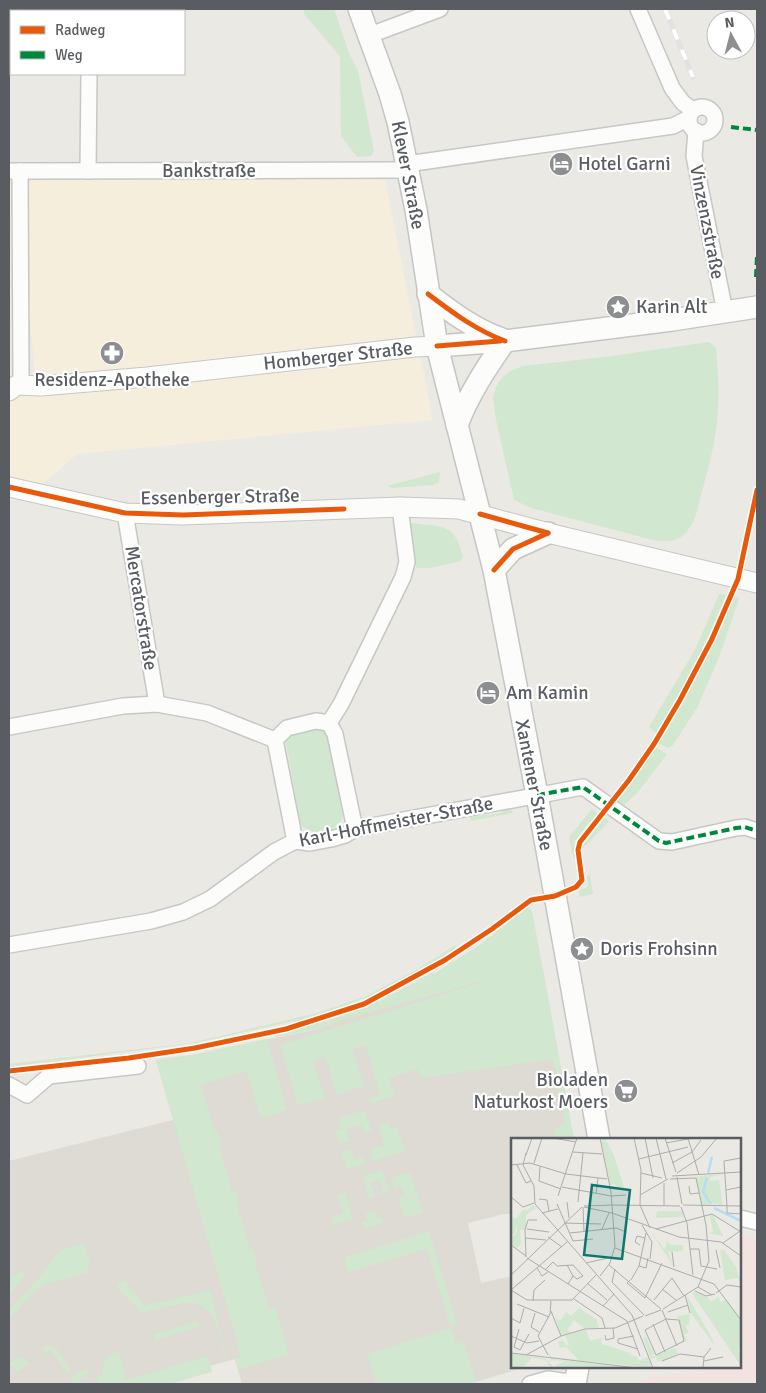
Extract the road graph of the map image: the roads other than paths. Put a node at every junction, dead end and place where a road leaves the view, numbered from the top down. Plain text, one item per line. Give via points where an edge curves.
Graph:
1 (359, 9) edge
2 (440, 9) edge
3 (638, 9) edge
4 (370, 35) junction
5 (88, 75) edge
6 (692, 120) junction
7 (408, 167) junction
8 (14, 171) edge
9 (88, 171) junction
10 (428, 294) junction
11 (757, 307) edge
12 (725, 312) junction
13 (505, 341) junction
14 (437, 346) junction
15 (13, 388) edge
16 (457, 426) junction
17 (9, 487) edge
18 (400, 507) junction
19 (125, 513) junction
20 (480, 514) junction
21 (548, 533) junction
22 (494, 570) junction
23 (757, 583) edge
24 (157, 704) junction
25 (329, 724) junction
26 (9, 727) edge
27 (275, 740) junction
28 (537, 795) junction
29 (354, 829) junction
30 (757, 830) edge
31 (295, 841) junction
32 (9, 945) edge
33 (138, 1066) dead end
34 (9, 1086) edge
35 (599, 1138) edge
36 (741, 1218) edge
37 (757, 1222) edge
38 (576, 1378) edge
39 (530, 1384) edge

1 - 4 main road, Klever Straße
2 - 4 street
3 - 6 street via 672,88
4 - 7 main road, Klever Straße via 390,94
5 - 9 street
6 - 7 street via 673,126
6 - 12 street, Vinzenzstraße via 694,156
7 - 9 street, Bankstraße
7 - 10 main road, Klever Straße
8 - 9 street, Bankstraße
8 - 15 street via 20,378
10 - 13 main road via 461,319
10 - 14 main road, Klever Straße
11 - 12 main road, Homberger Straße
12 - 13 main road, Homberger Straße
13 - 14 main road, Homberger Straße
13 - 16 main road via 476,383
14 - 15 street, Homberger Straße
14 - 16 main road, Xantener Straße
16 - 20 main road, Xantener Straße
17 - 19 street, Essenberger Straße
18 - 19 street, Essenberger Straße via 183,515
18 - 20 street, Essenberger Straße via 451,508
18 - 25 street via 407,562 403,577
19 - 24 street, Mercatorstraße
20 - 21 street, Essenberger Straße
20 - 22 main road, Xantener Straße
21 - 22 main road via 513,549
21 - 23 street, Essenberger Straße
22 - 28 main road, Xantener Straße
24 - 26 street via 123,706
24 - 27 street via 207,713
25 - 27 street via 316,721 287,728
25 - 29 street via 335,734
27 - 31 street
28 - 29 street, Karl-Hoffmeister-Straße
28 - 30 street, Karl-Hoffmeister-Straße via 582,787 666,843 736,828
28 - 35 main road, Xantener Straße
29 - 31 street, Karl-Hoffmeister-Straße via 331,839 310,843
31 - 32 street, Karl-Hoffmeister-Straße via 274,852 210,899 183,912 151,921
33 - 34 street via 49,1076 27,1095
36 - 37 street
38 - 39 street via 548,1379

